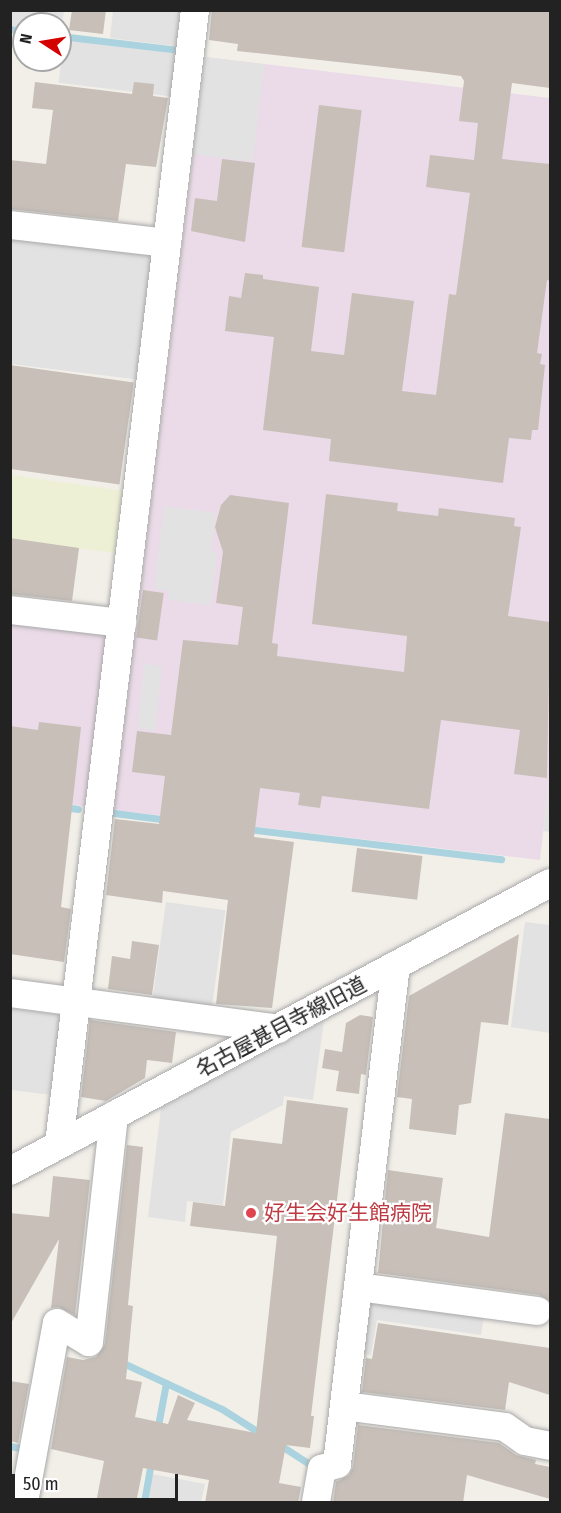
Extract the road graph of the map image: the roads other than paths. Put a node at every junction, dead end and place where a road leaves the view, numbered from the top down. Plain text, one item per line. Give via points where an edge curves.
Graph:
1 (195, 10) edge
2 (10, 225) edge
3 (167, 243) junction
4 (10, 610) edge
5 (122, 623) junction
6 (550, 883) edge
7 (396, 965) junction
8 (10, 993) edge
9 (76, 1001) junction
10 (279, 1029) junction
11 (114, 1115) junction
12 (59, 1144) junction
13 (10, 1171) edge
14 (358, 1287) junction
15 (537, 1311) dead end
16 (344, 1406) junction
17 (550, 1446) edge
18 (24, 1503) edge
19 (316, 1503) edge

1 - 3 street
2 - 3 street
3 - 5 street
4 - 5 street
5 - 9 street
6 - 7 street, 名古屋甚目寺線旧道
7 - 10 street, 名古屋甚目寺線旧道
7 - 14 street
8 - 9 street
9 - 10 street
9 - 12 street
10 - 11 street, 名古屋甚目寺線旧道
11 - 12 street, 名古屋甚目寺線旧道
11 - 18 street via 89,1342 57,1323
12 - 13 street, 名古屋甚目寺線旧道
14 - 15 street
14 - 16 street
16 - 17 street via 505,1427 525,1441
16 - 19 street via 337,1464 322,1469

